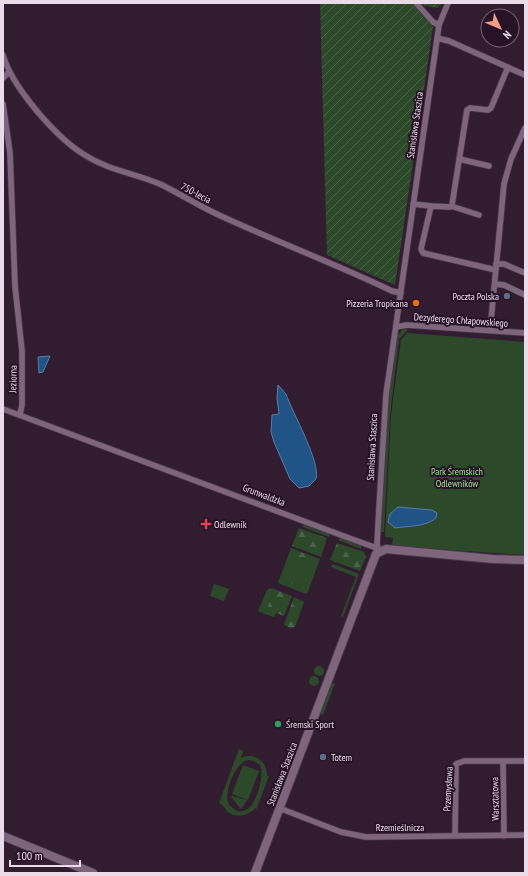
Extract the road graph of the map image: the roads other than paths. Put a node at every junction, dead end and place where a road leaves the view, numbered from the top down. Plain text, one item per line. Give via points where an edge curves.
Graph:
1 (416, 3) edge
2 (448, 3) edge
3 (439, 25) junction
4 (437, 38) junction
5 (3, 55) edge
6 (508, 67) junction
7 (9, 72) junction
8 (525, 75) edge
9 (3, 78) edge
10 (3, 104) edge
11 (525, 128) edge
12 (459, 159) junction
13 (489, 166) dead end
14 (413, 204) junction
15 (431, 206) junction
16 (451, 206) junction
17 (479, 215) dead end
18 (496, 267) junction
19 (525, 273) edge
20 (495, 284) junction
21 (401, 293) junction
22 (525, 295) edge
23 (396, 327) junction
24 (490, 331) junction
25 (525, 333) edge
26 (3, 408) edge
27 (20, 414) junction
28 (379, 551) junction
29 (525, 560) edge
30 (503, 761) junction
31 (525, 761) edge
32 (279, 808) junction
33 (525, 835) edge
34 (3, 836) edge
35 (455, 836) junction
36 (504, 836) junction
37 (92, 873) edge
38 (255, 873) edge

1 - 3 street
2 - 3 street, Stanisława Staszica
3 - 4 street, Stanisława Staszica
4 - 6 street
4 - 14 street, Stanisława Staszica
5 - 7 street
6 - 8 street
6 - 12 street via 491,108 467,110
7 - 9 street
7 - 21 street, 750-lecia via 57,132 92,160 109,169 157,183 222,217
10 - 27 street, Jeziorna via 10,153 15,286 22,351
11 - 18 street via 506,175
12 - 13 street
12 - 16 street
14 - 15 street
14 - 21 street, Stanisława Staszica
15 - 16 street
15 - 18 street via 423,253
16 - 17 street
18 - 19 street via 504,264
18 - 20 street
20 - 22 street via 504,285
20 - 24 street
21 - 23 street, Stanisława Staszica
23 - 24 street, Dezyderego Chłapowskiego via 407,325
23 - 28 street, Stanisława Staszica via 383,424 377,544
24 - 25 street, Dezyderego Chłapowskiego
26 - 27 street, Grunwaldzka
27 - 28 street, Grunwaldzka
28 - 29 main road, Grunwaldzka
28 - 32 main road, Stanisława Staszica via 373,559
30 - 31 street, Przemysłowa
30 - 35 street, Przemysłowa via 464,761 456,764
30 - 36 street, Warsztatowa
32 - 35 street, Rzemieślnicza via 353,835
32 - 38 main road, Stanisława Staszica
33 - 36 street, Rzemieślnicza
34 - 37 main road
35 - 36 street, Rzemieślnicza

